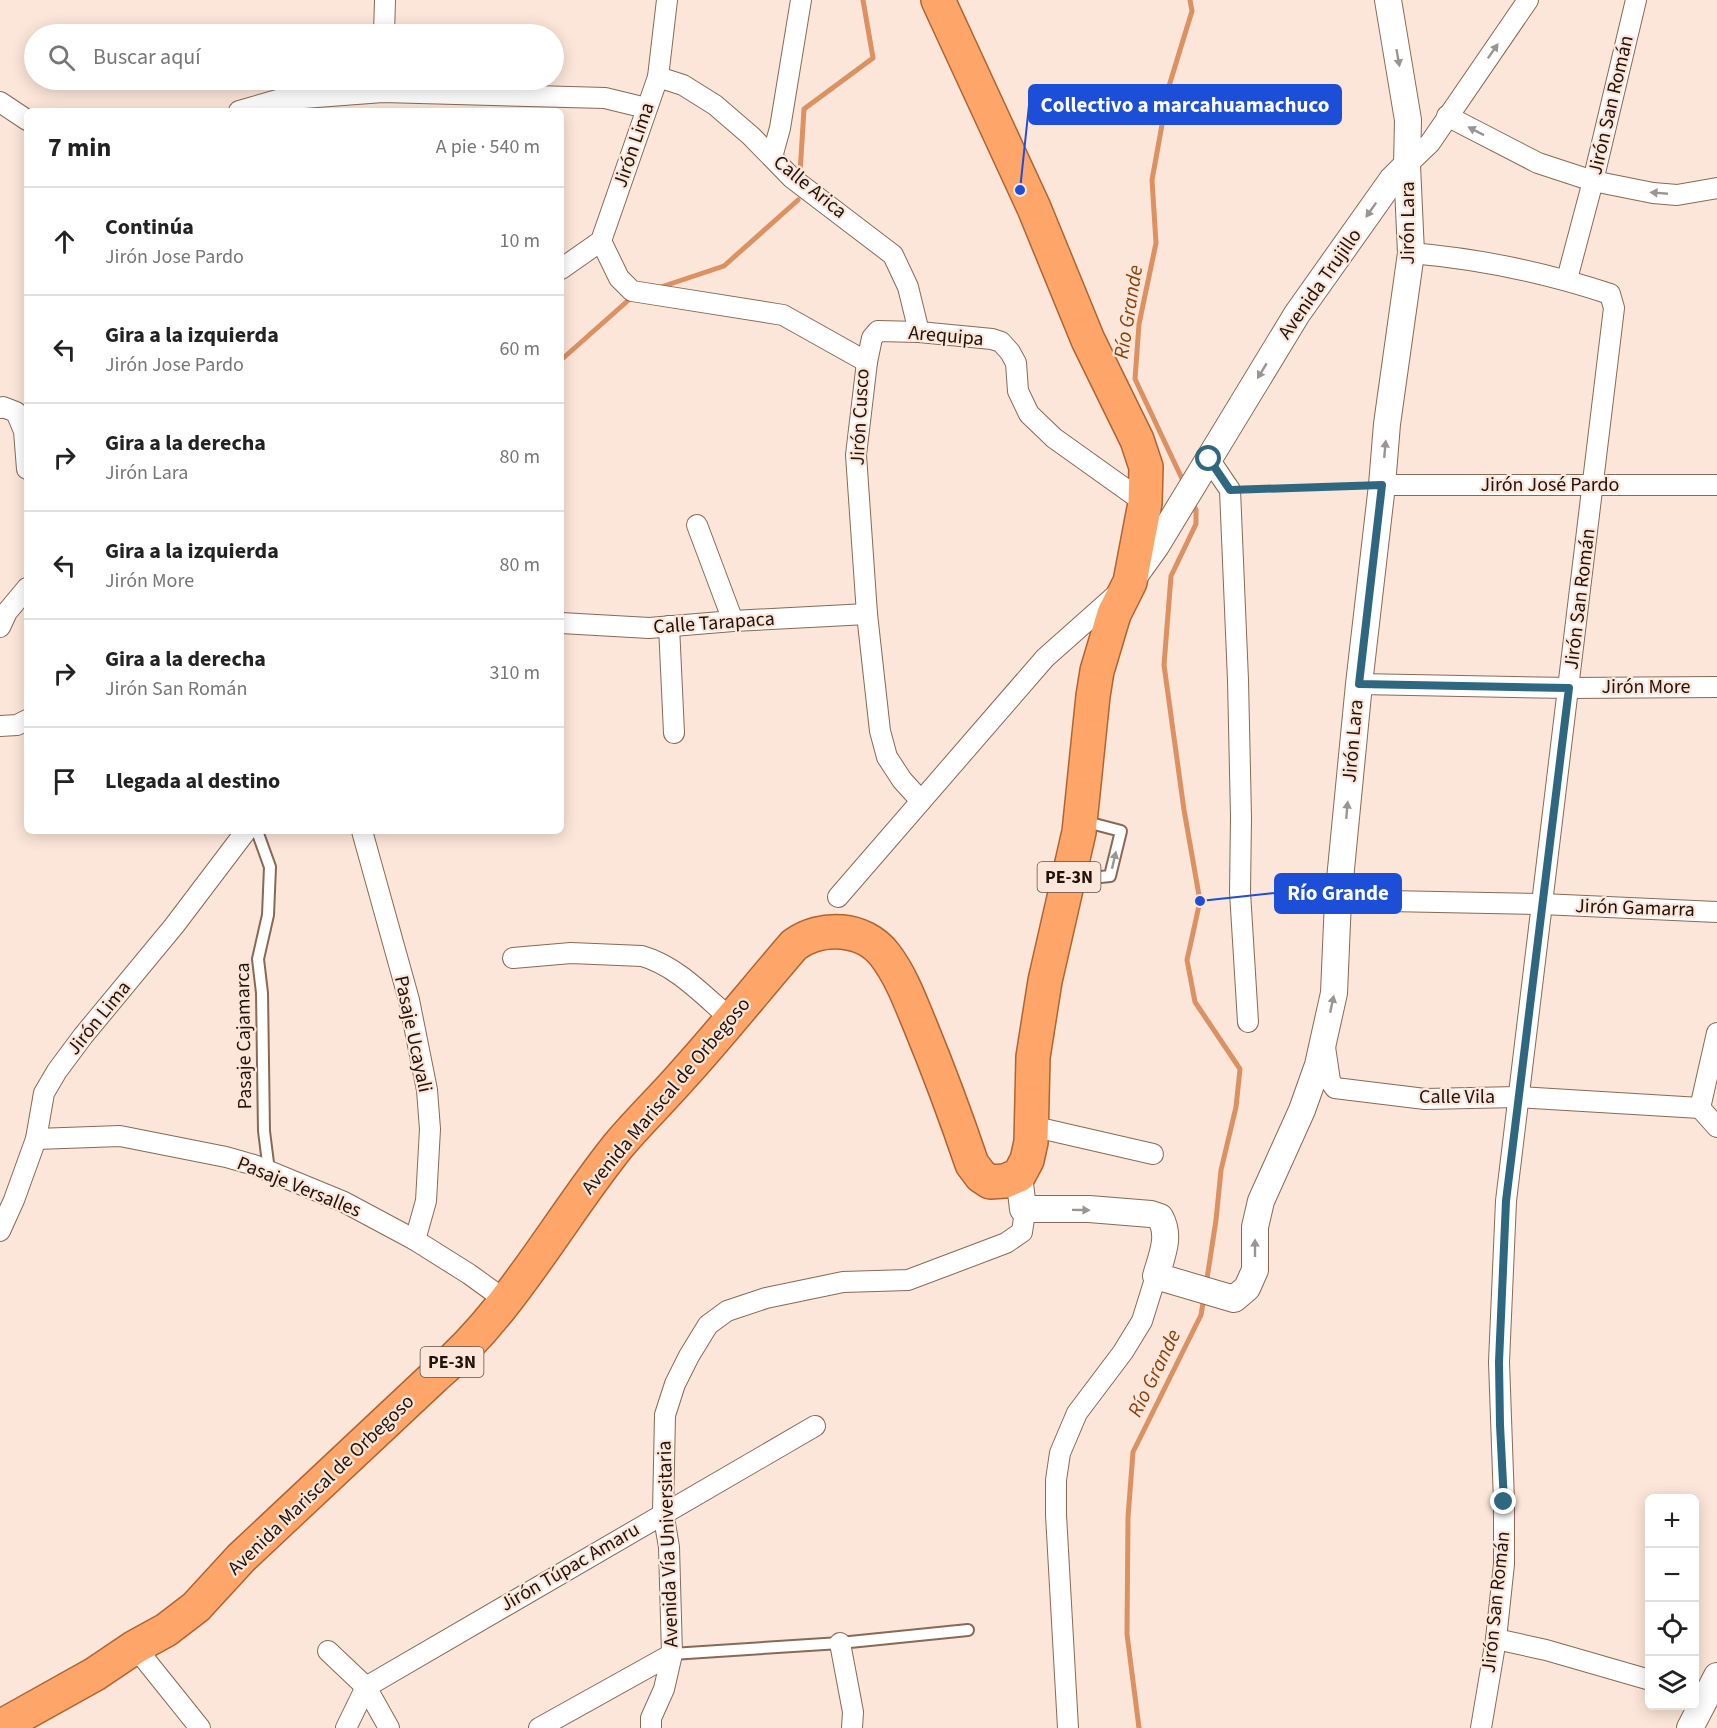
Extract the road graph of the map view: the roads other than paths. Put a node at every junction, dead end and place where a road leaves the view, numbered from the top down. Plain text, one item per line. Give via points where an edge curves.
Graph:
1 (385, 0) edge
2 (667, 0) edge
3 (801, 0) edge
4 (938, 0) edge
5 (1388, 0) edge
6 (1528, 0) edge
7 (1636, 0) edge
8 (384, 24) edge
9 (658, 77) junction
10 (353, 90) edge
11 (421, 90) edge
12 (0, 102) edge
13 (552, 104) edge
14 (249, 108) edge
15 (646, 108) junction
16 (1448, 116) junction
17 (24, 118) edge
18 (772, 157) junction
19 (1407, 165) junction
20 (1593, 181) junction
21 (1717, 188) edge
22 (602, 241) junction
23 (1412, 253) junction
24 (564, 267) edge
25 (1567, 279) junction
26 (919, 332) junction
27 (867, 362) junction
28 (0, 408) edge
29 (24, 431) edge
30 (1207, 462) junction
31 (1382, 485) junction
32 (1594, 485) junction
33 (1717, 485) edge
34 (1145, 503) junction
35 (697, 525) dead end
36 (1130, 582) junction
37 (24, 592) edge
38 (867, 614) junction
39 (733, 621) junction
40 (564, 623) edge
41 (669, 626) junction
42 (0, 627) edge
43 (1359, 684) junction
44 (1717, 687) edge
45 (1569, 688) junction
46 (24, 722) edge
47 (0, 726) edge
48 (674, 733) dead end
49 (921, 801) junction
50 (244, 834) edge
51 (258, 834) edge
52 (363, 834) edge
53 (838, 897) dead end
54 (1338, 900) junction
55 (1542, 904) junction
56 (1717, 912) edge
57 (513, 958) dead end
58 (731, 1019) junction
59 (1248, 1022) dead end
60 (1717, 1033) edge
61 (1324, 1041) junction
62 (1518, 1097) junction
63 (1700, 1108) junction
64 (1031, 1126) junction
65 (1717, 1126) edge
66 (36, 1138) junction
67 (1153, 1154) dead end
68 (269, 1171) junction
69 (1019, 1175) junction
70 (1023, 1209) junction
71 (0, 1231) edge
72 (415, 1240) junction
73 (1163, 1278) junction
74 (505, 1300) junction
75 (814, 1426) dead end
76 (663, 1512) junction
77 (968, 1630) dead end
78 (1496, 1639) junction
79 (840, 1643) junction
80 (135, 1647) junction
81 (328, 1651) dead end
82 (672, 1654) junction
83 (1645, 1679) edge
84 (366, 1687) junction
85 (1706, 1688) edge
86 (0, 1727) edge
87 (200, 1728) edge
88 (346, 1728) edge
89 (389, 1728) edge
90 (539, 1728) edge
91 (651, 1728) edge
92 (852, 1728) edge
93 (1068, 1728) edge
94 (1481, 1728) edge
95 (1690, 1728) edge

1 - 8 street
2 - 9 street, Jirón Lima
3 - 18 street
4 - 34 highway via 1034,208 1088,340 1137,440 1146,467
5 -> 19 street, Jirón Lara via 1408,120
16 -> 6 street, Avenida Trujillo / PE-3N
7 - 20 street, Jirón San Román
9 - 15 street, Jirón Lima
9 - 18 street, Calle Arica via 683,85 715,105
10 - 14 street via 277,100
11 - 13 street
12 - 17 street
13 - 15 street via 605,98
15 - 22 street, Jirón Lima
16 - 19 street, Avenida Trujillo / PE-3N via 1430,144
20 -> 16 street via 1538,163
18 - 26 street, Calle Arica via 792,178 893,255 908,287
19 - 23 street, Jirón Lara
19 -> 30 street, Avenida Trujillo / PE-3N via 1392,180 1297,314
21 -> 20 street via 1677,195
20 - 25 street, Jirón San Román
22 - 24 street
22 - 27 street, Jirón Cusco via 619,278 632,291 783,315
23 - 25 street via 1464,258
31 -> 23 street, Jirón Lara
25 - 32 street, Jirón San Román via 1611,294 1614,308
26 - 27 street, Arequipa via 878,332 872,338
26 - 34 street, Arequipa via 1001,342 1016,363 1018,391 1029,414 1054,438
27 - 38 street, Jirón Cusco via 856,455
28 - 29 street via 16,412
30 - 36 street, Avenida Trujillo / PE-3N
30 - 59 street via 1230,490 1240,892
31 - 32 street, Jirón José Pardo
31 - 43 street, Jirón Lara
32 - 33 street, Jirón José Pardo
32 - 45 street, Jirón San Román
34 - 36 highway
35 - 39 street
36 - 49 street via 1045,658
36 - 64 highway, PE-3N via 1114,614 1097,671 1081,820 1045,981 1035,1046
37 - 42 street
38 - 39 street, Calle Tarapaca
38 - 49 street, Jirón Cusco via 880,731 887,756
39 - 41 street, Calle Tarapaca
40 - 41 street, Calle Tarapaca
41 - 48 street
43 - 45 street, Jirón More
54 -> 43 street, Jirón Lara
44 - 45 street, Jirón More
45 - 55 street, Jirón San Román
46 - 47 street
49 - 53 street
50 - 66 street, Jirón Lima via 57,1071 44,1093
51 - 68 lane, Pasaje Cajamarca via 270,867 268,915 258,959
52 - 72 street, Pasaje Ucayali via 408,1000 427,1090 430,1129 426,1201
54 - 55 street, Jirón Gamarra
61 -> 54 street, Jirón Lara via 1334,993
55 - 56 street, Jirón Gamarra
55 - 62 street, Jirón San Román
57 - 58 street via 571,953 653,959 671,969
58 - 69 highway, Avenida Mariscal de Orbegoso / PE-3N via 805,936 835,931 866,940 884,953 903,984 972,1164 990,1182
58 - 74 highway, Avenida Mariscal de Orbegoso / PE-3N via 619,1145
60 - 63 street
61 - 62 street, Calle Vila via 1330,1081 1335,1088 1425,1099
73 -> 61 street, Jirón Lara via 1234,1299 1247,1288 1255,1270 1255,1227 1261,1201 1302,1110
62 - 63 street, Calle Vila
62 - 78 street, Jirón San Román via 1506,1201 1501,1298 1504,1564
63 - 65 street
64 - 67 street
64 - 69 highway, PE-3N via 1027,1160
66 - 68 street, Pasaje Versalles via 120,1136 226,1157
66 - 71 street, Jirón Lima
68 - 72 street, Pasaje Versalles via 344,1202
69 - 70 street, Avenida Vía Universitaria
70 -> 73 street via 1089,1209 1160,1217 1166,1241
70 - 76 street, Avenida Vía Universitaria via 1022,1232 1006,1243 942,1268 908,1280 843,1282 766,1298 727,1311 708,1325 675,1384 665,1415
72 - 74 street, Pasaje Versalles
73 - 93 street via 1142,1321 1077,1413 1060,1453 1056,1515
74 - 80 highway, Avenida Mariscal de Orbegoso / PE-3N via 461,1354 241,1558 196,1607
75 - 76 street, Jirón Túpac Amaru
76 - 82 street, Avenida Vía Universitaria via 669,1547
76 - 84 street, Jirón Túpac Amaru
77 - 79 lane
78 - 83 street
78 - 94 street, Jirón San Román
79 - 82 lane
79 - 92 street via 853,1712
80 - 86 highway, Avenida Mariscal de Orbegoso / PE-3N
80 - 87 street
81 - 84 street
82 - 90 street
82 - 91 street, Avenida Vía Universitaria
84 - 88 street
84 - 89 street
85 - 95 street

